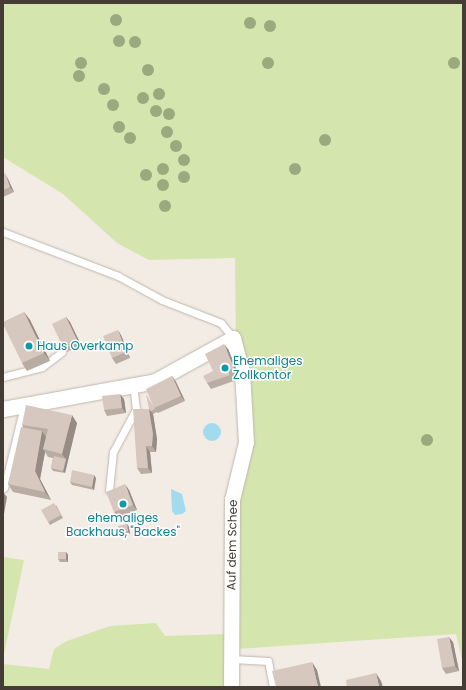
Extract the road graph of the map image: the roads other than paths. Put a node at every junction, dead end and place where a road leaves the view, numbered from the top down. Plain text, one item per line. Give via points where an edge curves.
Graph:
1 (3, 232) edge
2 (233, 338) junction
3 (62, 352) edge
4 (3, 377) edge
5 (133, 386) junction
6 (24, 406) junction
7 (3, 409) edge
8 (4, 488) edge
9 (109, 490) edge
10 (232, 659) junction
11 (231, 687) edge
12 (273, 687) edge

1 - 2 lane via 118,276 162,300 222,323
2 - 5 street via 175,373
2 - 10 street, Auf dem Schee via 242,371 246,442 232,500
3 - 4 lane via 42,368
5 - 6 street
5 - 9 lane via 136,409 113,452
6 - 7 street
6 - 8 lane
10 - 11 street, Auf dem Schee
10 - 12 lane via 268,661

